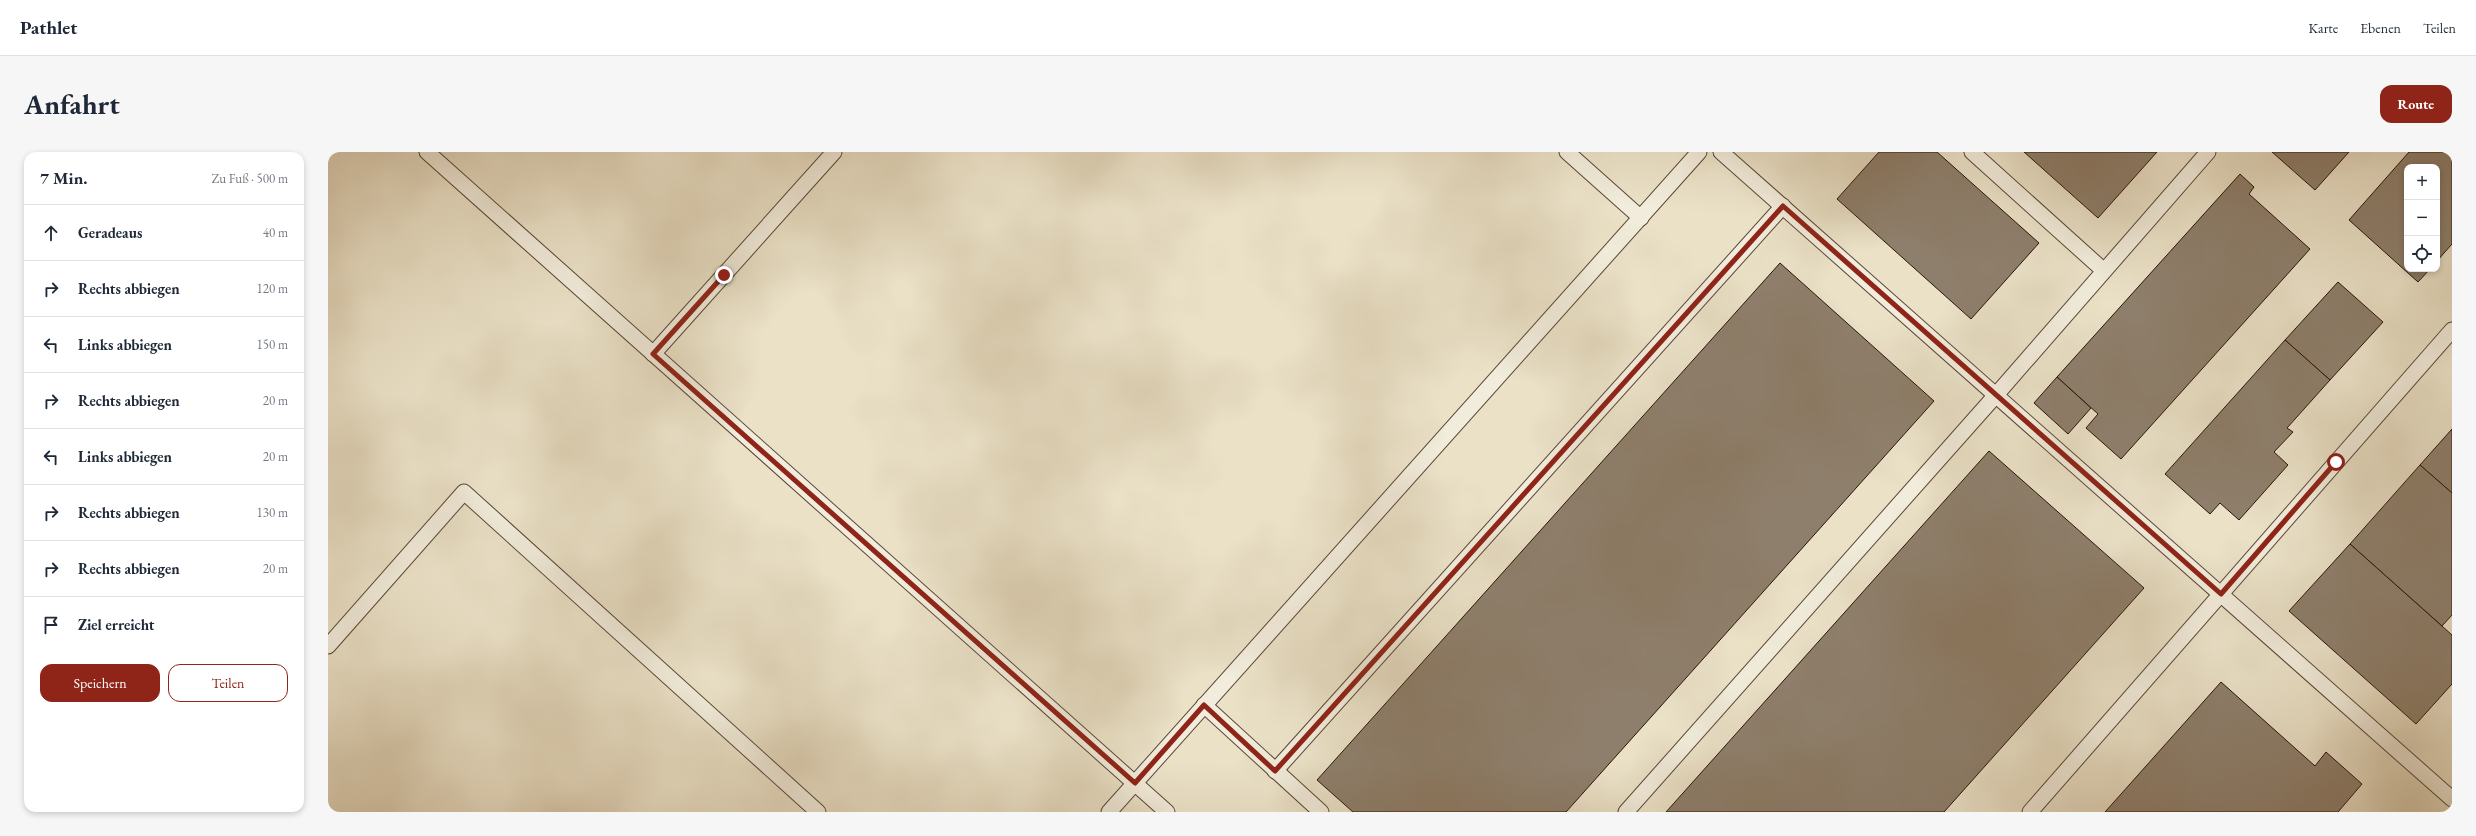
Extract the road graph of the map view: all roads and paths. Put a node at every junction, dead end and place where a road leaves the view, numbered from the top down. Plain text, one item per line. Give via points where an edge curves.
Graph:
1 (427, 152) edge
2 (834, 152) edge
3 (1567, 152) edge
4 (1699, 152) edge
5 (1722, 152) edge
6 (1972, 152) edge
7 (2208, 152) edge
8 (1783, 206) junction
9 (1640, 218) junction
10 (2103, 270) junction
11 (2452, 330) edge
12 (653, 354) junction
13 (1996, 395) junction
14 (2221, 594) junction
15 (328, 646) edge
16 (1204, 705) junction
17 (1275, 771) junction
18 (1135, 783) junction
19 (2452, 799) edge
20 (818, 812) edge
21 (1109, 812) edge
22 (1168, 812) edge
23 (1321, 812) edge
24 (1626, 812) edge
25 (2030, 812) edge

1 - 12 lane
2 - 12 lane
3 - 9 lane
4 - 9 lane
5 - 8 lane
6 - 10 lane
7 - 10 lane
8 - 13 lane
8 - 17 lane
9 - 16 lane
10 - 13 lane
11 - 14 lane
12 - 18 lane
13 - 14 lane
13 - 24 lane
14 - 19 lane
14 - 25 lane
15 - 20 lane via 464,492
16 - 17 lane
16 - 18 lane
17 - 23 lane
18 - 21 lane
18 - 22 lane

